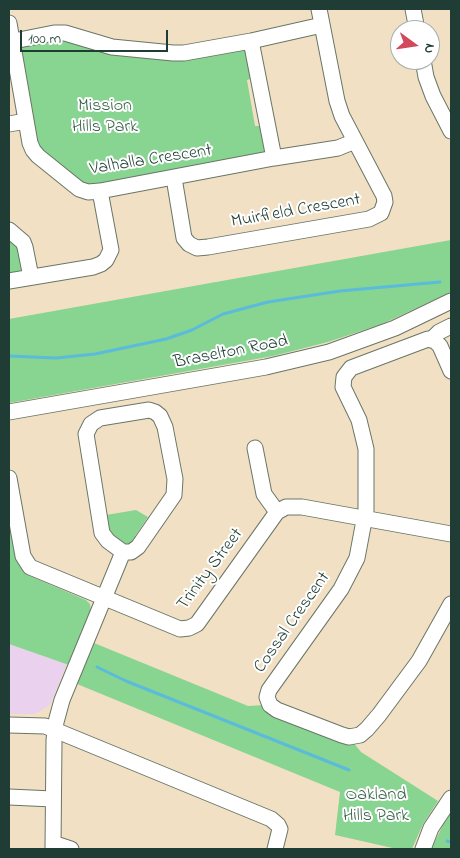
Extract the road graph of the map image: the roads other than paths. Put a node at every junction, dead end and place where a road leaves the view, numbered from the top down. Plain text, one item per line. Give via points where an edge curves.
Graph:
1 (319, 9) edge
2 (9, 23) edge
3 (322, 26) junction
4 (11, 41) edge
5 (251, 41) junction
6 (425, 70) edge
7 (26, 121) junction
8 (9, 124) edge
9 (451, 131) edge
10 (355, 141) junction
11 (274, 158) junction
12 (174, 178) junction
13 (100, 191) junction
14 (9, 230) edge
15 (31, 278) junction
16 (9, 282) edge
17 (451, 301) edge
18 (451, 326) edge
19 (431, 340) junction
20 (451, 371) edge
21 (9, 412) edge
22 (255, 448) dead end
23 (9, 478) edge
24 (277, 512) junction
25 (364, 518) junction
26 (451, 534) edge
27 (123, 552) junction
28 (104, 598) junction
29 (451, 604) edge
30 (9, 725) edge
31 (54, 730) junction
32 (9, 797) edge
33 (451, 798) edge
34 (53, 799) junction
35 (53, 846) edge
36 (71, 849) edge
37 (275, 849) edge
38 (423, 849) edge

1 - 3 street, Muirfield Crescent
2 - 4 street, Valhalla Crescent
3 - 5 street
3 - 10 street, Muirfield Crescent via 342,116
4 - 5 street via 65,33 112,48 173,53
4 - 7 street, Valhalla Crescent
5 - 11 street
6 - 9 street via 433,96
7 - 8 street
7 - 13 street, Valhalla Crescent via 30,143 38,156 79,189
10 - 11 street, Valhalla Crescent via 338,148
10 - 12 street, Muirfield Crescent via 384,196 381,213 369,219 197,248 184,238
11 - 12 street, Valhalla Crescent
12 - 13 street, Valhalla Crescent
13 - 15 street via 111,250 106,260 93,267
14 - 15 street via 26,247
15 - 16 street
17 - 21 street, Braselton Road via 395,328 329,352 266,367
18 - 19 street
19 - 20 street via 440,346
19 - 25 street via 351,368 344,377 343,387 359,420 366,448
22 - 24 street via 264,494
23 - 28 street, Trinity Street via 27,564
24 - 25 street via 286,506 295,506
24 - 28 street, Trinity Street via 194,626 175,628
25 - 26 street
25 - 29 street, Cossal Crescent via 357,558 347,579 269,690 268,701 273,708 342,735 360,735 419,661
27 - 27 street via 138,548 174,495 165,427 160,416 148,410 100,418 91,424 86,434 102,533 108,542
27 - 28 street
28 - 31 street via 62,700
30 - 31 street via 45,726
31 - 34 street
31 - 37 street via 271,819 280,830
32 - 34 street
33 - 38 street via 431,828
34 - 35 street
35 - 36 street

